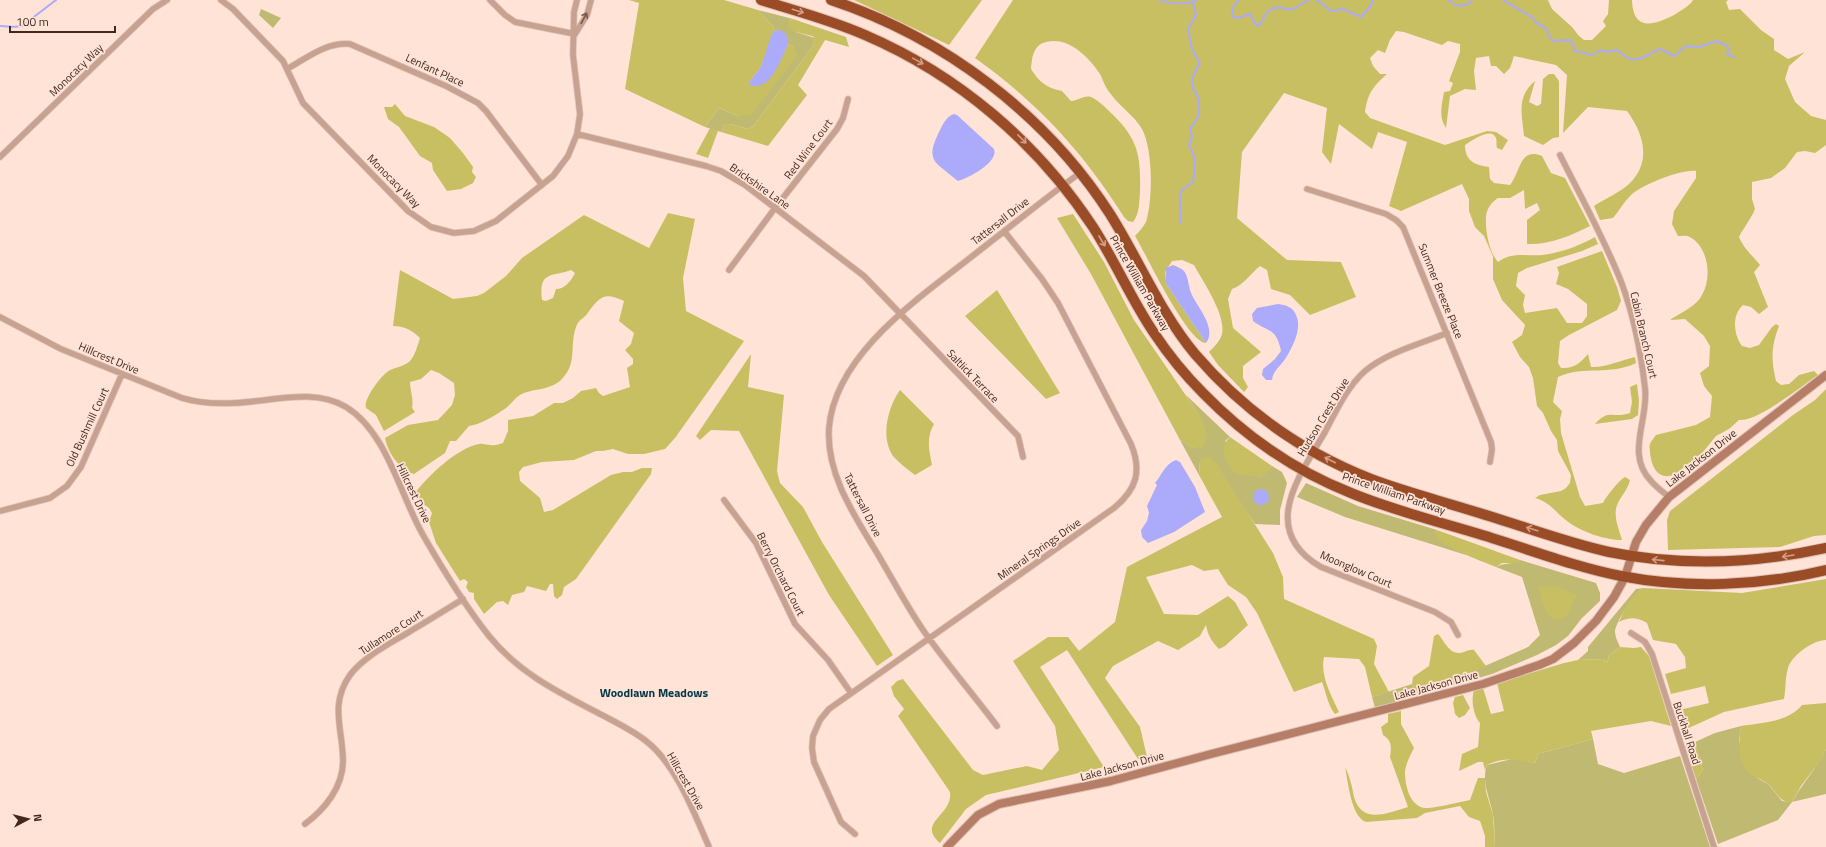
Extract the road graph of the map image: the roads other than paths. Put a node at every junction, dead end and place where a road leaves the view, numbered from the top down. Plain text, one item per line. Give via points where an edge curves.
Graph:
1 (167, 0) edge
2 (221, 0) edge
3 (490, 0) edge
4 (577, 0) edge
5 (591, 0) edge
6 (761, 0) edge
7 (831, 0) edge
8 (575, 34) junction
9 (288, 69) junction
10 (848, 99) dead end
11 (578, 134) junction
12 (1560, 155) dead end
13 (0, 157) edge
14 (1080, 173) junction
15 (542, 185) junction
16 (1063, 185) junction
17 (1307, 189) dead end
18 (775, 208) junction
19 (1004, 231) junction
20 (729, 270) dead end
21 (900, 314) junction
22 (0, 316) edge
23 (1447, 334) junction
24 (122, 374) junction
25 (1826, 375) edge
26 (1313, 452) junction
27 (1024, 457) dead end
28 (1490, 462) dead end
29 (1303, 470) junction
30 (1669, 497) junction
31 (724, 500) dead end
32 (0, 511) edge
33 (1826, 548) edge
34 (1631, 556) junction
35 (1826, 570) edge
36 (1624, 577) junction
37 (464, 599) junction
38 (1631, 633) dead end
39 (1458, 635) dead end
40 (929, 638) junction
41 (852, 693) junction
42 (998, 726) dead end
43 (305, 824) dead end
44 (855, 834) dead end
45 (709, 847) edge
46 (947, 847) edge
47 (1714, 847) edge

1 - 13 street, Monocacy Way via 153,10
2 - 9 street, Monocacy Way via 276,53
3 - 8 street via 515,22
4 - 8 street, Monocacy Way via 574,12
8 -> 5 street, Monocacy Way via 587,15
6 -> 16 highway, Prince William Parkway via 863,34 921,63 965,92 999,119 1036,154
7 - 14 highway, Prince William Parkway via 921,39 972,72 1023,112
8 - 11 street, Monocacy Way via 574,55 580,104
9 - 15 street, Lenfant Place via 327,47 350,44 446,86 478,103 486,111
9 - 15 street, Monocacy Way via 303,103 408,211 431,227 454,232 485,227
10 - 18 street, Red Wine Court via 837,129
11 - 15 street, Monocacy Way via 561,167
11 - 18 street, Brickshire Lane via 721,171 745,185
12 - 30 street, Cabin Branch Court via 1621,284 1629,308 1646,400 1638,444 1639,459 1651,482
14 - 16 street, Tattersall Drive
14 - 26 highway, Prince William Parkway via 1108,211 1165,312 1194,352 1244,404 1277,430
16 - 19 street, Tattersall Drive
16 -> 29 highway, Prince William Parkway via 1101,239 1154,333 1183,371 1238,426
17 - 23 street, Summer Breeze Place via 1386,214 1399,224 1407,234
18 - 20 street, Red Wine Court
18 - 21 street, Brickshire Lane via 864,276
19 - 21 street, Tattersall Drive
19 - 40 street, Mineral Springs Drive via 1058,303 1131,444 1136,457 1136,478 1126,499
21 - 27 street, Saltlick Terrace via 1018,436
21 - 40 street, Tattersall Drive via 870,345 852,368 841,388 833,405 829,428 831,455 835,473 854,515
22 - 24 street, Hillcrest Drive via 61,349
23 - 26 street, Hudson Crest Drive via 1386,357 1364,372 1346,394
23 - 28 street, Summer Breeze Place via 1491,442
24 - 32 street, Old Bushmill Court via 81,467 68,486 41,502
24 - 37 street, Hillcrest Drive via 172,395 195,401 235,403 298,397 335,402 345,406 365,421 377,438 423,535
25 - 30 street, Lake Jackson Drive
26 - 29 street, Hudson Crest Drive
34 -> 26 highway, Prince William Parkway via 1586,546 1374,480
29 - 36 highway, Prince William Parkway via 1350,493 1397,509
29 - 39 street, Moonglow Court via 1290,497 1288,520 1293,539 1304,556 1321,567 1435,612 1451,622
30 - 34 street, Lake Jackson Drive via 1646,525
31 - 41 street, Berry Orchard Court via 756,543 795,624 828,660
33 -> 34 highway, Prince William Parkway via 1743,562 1678,561
34 - 36 street, Lake Jackson Drive
35 - 36 highway, Prince William Parkway via 1731,583 1686,583
36 - 46 street, Lake Jackson Drive via 1614,597 1596,621 1564,652 1539,665 1483,684 1111,781 999,804 978,815
37 - 43 street, Tullamore Court via 384,647 351,675 343,688 338,707 337,718 343,760 339,781 329,800
37 - 45 street, Hillcrest Drive via 489,636 521,669 650,744 679,785
38 - 47 street, Buckhall Road via 1645,642 1652,654
40 - 41 street, Mineral Springs Drive
40 - 42 street, Tattersall Drive
41 - 44 street, Mineral Springs Drive via 829,709 820,720 813,736 812,748 817,771 841,822

